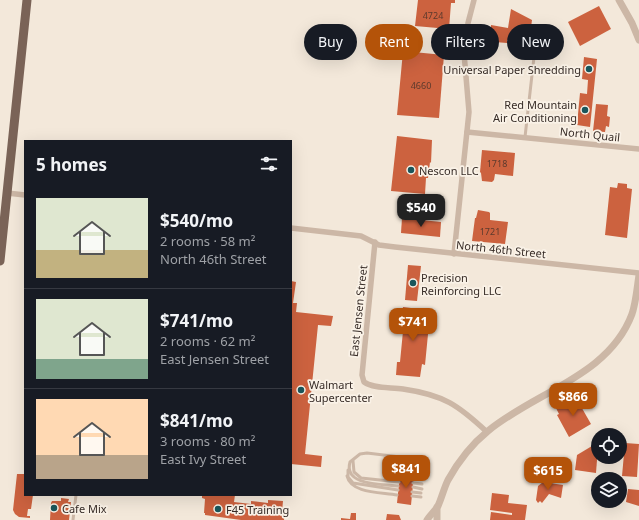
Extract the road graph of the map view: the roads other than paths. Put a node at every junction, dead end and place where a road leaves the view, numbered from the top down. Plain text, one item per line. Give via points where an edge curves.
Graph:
1 (27, 0) edge
2 (474, 0) edge
3 (619, 0) edge
4 (639, 40) edge
5 (534, 60) edge
6 (468, 132) junction
7 (526, 138) junction
8 (639, 149) edge
9 (7, 193) junction
10 (24, 195) edge
11 (292, 228) edge
12 (375, 242) junction
13 (454, 254) junction
14 (0, 261) edge
15 (639, 274) edge
16 (487, 432) junction
17 (354, 459) junction
18 (425, 460) dead end
19 (349, 466) junction
20 (399, 482) dead end
21 (413, 483) dead end
22 (422, 484) dead end
23 (398, 486) dead end
24 (413, 488) dead end
25 (422, 488) dead end
26 (398, 492) dead end
27 (412, 492) dead end
28 (76, 496) edge
29 (412, 496) dead end
30 (437, 507) junction
31 (73, 520) edge
32 (427, 520) edge
33 (437, 520) edge

1 - 9 main road
2 - 6 street via 464,53 469,112
3 - 4 street
5 - 7 lane
6 - 7 street, North Quail
6 - 13 street
7 - 8 street, North Quail
9 - 10 street
9 - 14 main road
11 - 12 street, North 46th Street via 361,236
12 - 13 street, North 46th Street
12 - 16 street, East Jensen Street via 362,375 364,382 428,393 463,410
13 - 15 street, North 46th Street
15 - 16 street via 632,313 626,327 608,351 589,367
16 - 30 street via 456,467
17 - 18 lane via 360,454 367,453
17 - 19 lane
17 - 20 lane via 352,468 361,478
19 - 23 lane via 352,477 359,481
19 - 26 lane via 348,477 353,483
21 - 22 lane
24 - 25 lane
27 - 29 lane via 421,495
28 - 31 lane
30 - 32 street
30 - 33 street

